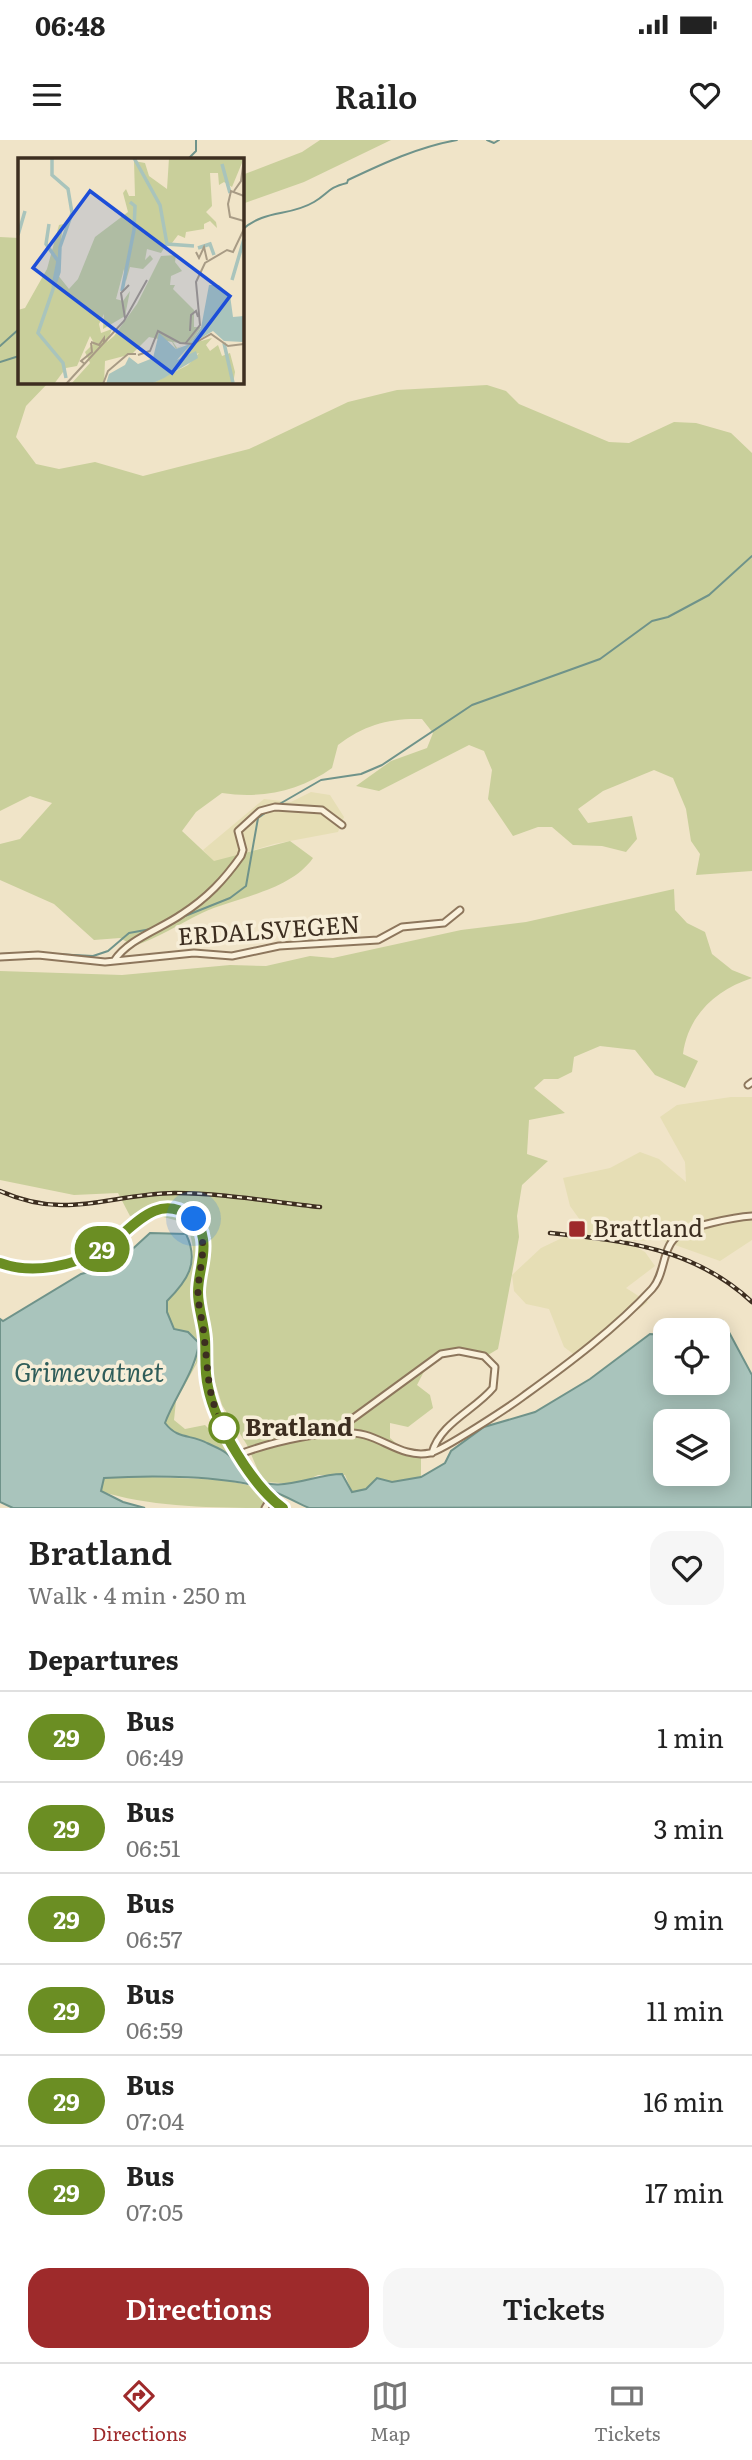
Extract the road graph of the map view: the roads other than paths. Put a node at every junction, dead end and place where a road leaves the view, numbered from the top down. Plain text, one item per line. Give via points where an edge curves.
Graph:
1 (342, 825) dead end
2 (460, 910) dead end
3 (0, 957) edge
4 (114, 961) junction
5 (752, 1216) edge
6 (0, 1263) edge
7 (344, 1433) junction
8 (432, 1453) junction
9 (240, 1454) junction
10 (268, 1495) junction
11 (265, 1508) edge
12 (284, 1508) edge

1 - 4 street, ERDALSVEGEN via 316,808 260,811 239,829 241,856 215,890 137,940
2 - 4 street, ERDALSVEGEN via 444,923 402,927 378,940 279,946 232,956 194,953
3 - 4 street, ERDALSVEGEN
5 - 8 street via 680,1233 673,1239 653,1288 625,1313 523,1397
6 - 9 main road via 41,1269 81,1259 105,1248 142,1217 163,1209 194,1219 204,1241 198,1293 208,1387 218,1417
7 - 8 street via 365,1435 411,1454
7 - 8 street via 348,1422 434,1356 459,1351 484,1356 495,1367 493,1388 451,1424
7 - 9 street
9 - 10 main road
10 - 11 street
10 - 12 main road

